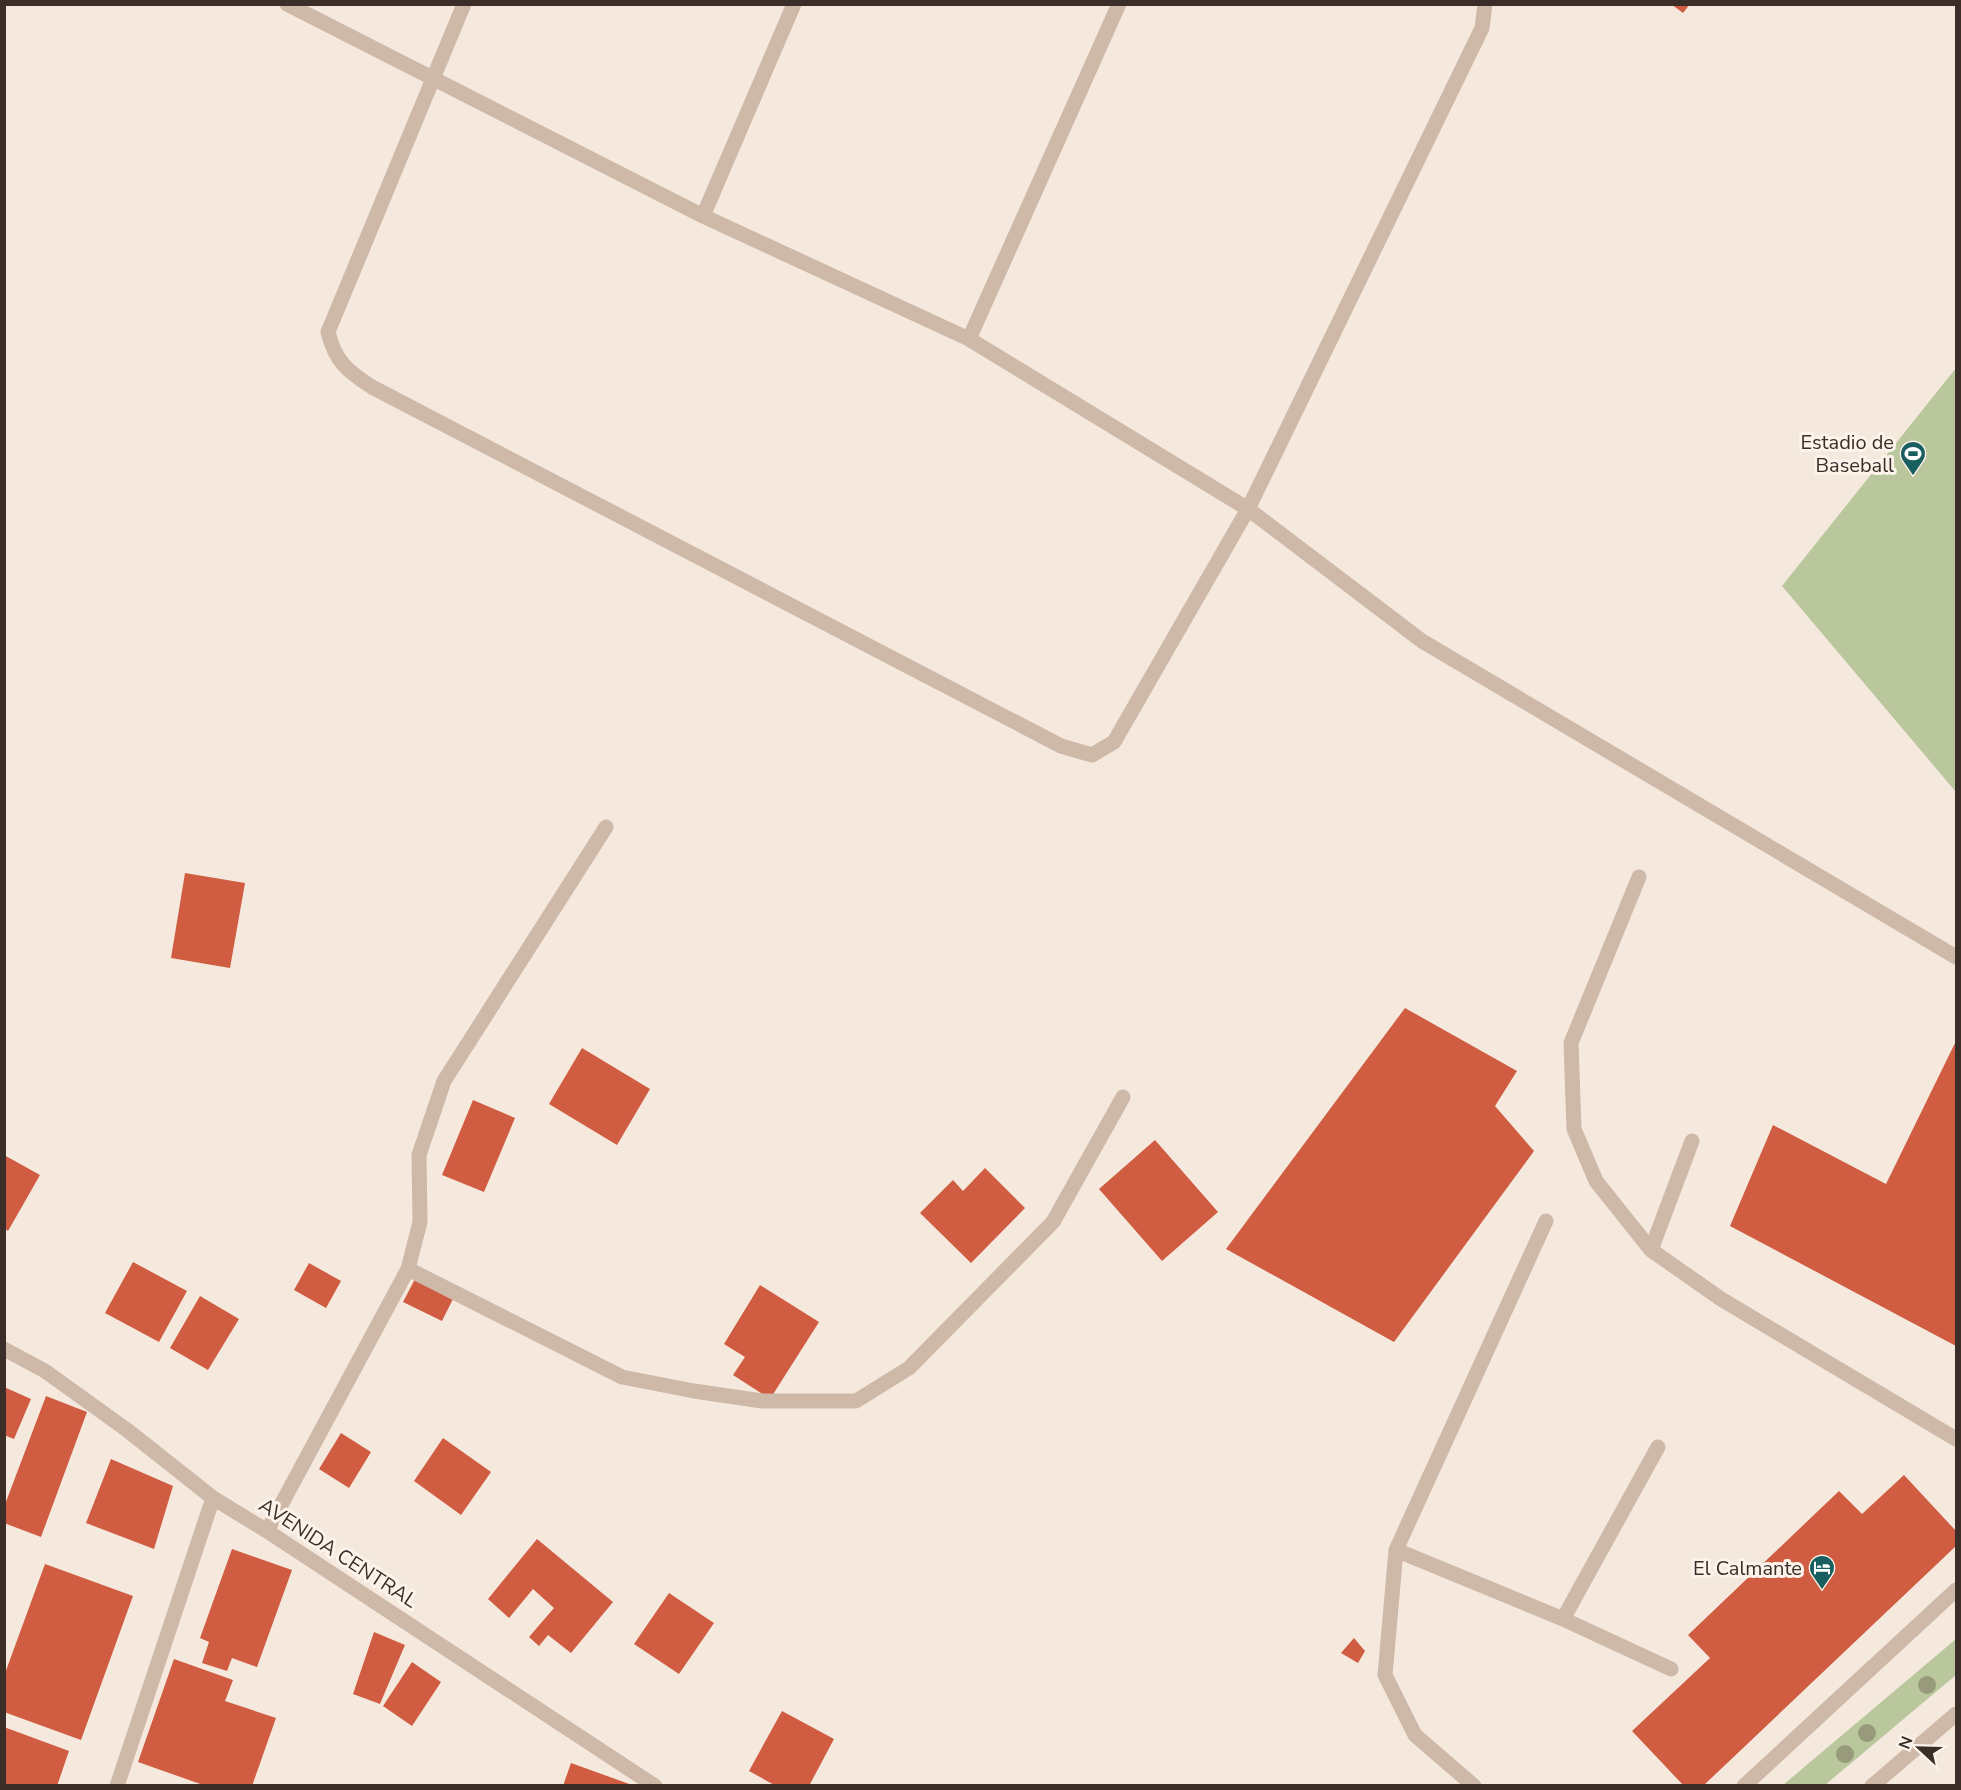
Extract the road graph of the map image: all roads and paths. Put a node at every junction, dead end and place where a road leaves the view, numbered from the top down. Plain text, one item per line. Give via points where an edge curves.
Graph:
1 (288, 4) edge
2 (464, 4) edge
3 (794, 4) edge
4 (1119, 4) edge
5 (1485, 4) edge
6 (432, 78) junction
7 (703, 216) junction
8 (969, 339) junction
9 (1248, 509) junction
10 (606, 827) dead end
11 (1639, 877) dead end
12 (1956, 957) edge
13 (1123, 1097) dead end
14 (1692, 1141) dead end
15 (1546, 1221) dead end
16 (1651, 1250) junction
17 (408, 1269) junction
18 (4, 1348) edge
19 (1956, 1440) edge
20 (1658, 1447) dead end
21 (213, 1498) junction
22 (267, 1532) junction
23 (1396, 1550) junction
24 (1956, 1590) edge
25 (1563, 1619) junction
26 (1671, 1669) dead end
27 (1956, 1714) edge
28 (117, 1785) edge
29 (655, 1785) edge
30 (1474, 1785) edge
31 (1744, 1785) edge
32 (1872, 1785) edge

1 - 6 street
2 - 6 street
3 - 7 street
4 - 8 street
5 - 9 street via 1482,28
6 - 7 street
6 - 9 street via 328,332 332,350 348,372 372,387 1061,746 1092,755 1114,742
7 - 8 street
8 - 9 street
9 - 12 street via 1422,641
10 - 17 street via 444,1081 419,1155 420,1222
11 - 16 street via 1571,1043 1574,1129 1596,1181
13 - 17 street via 1053,1222 909,1368 856,1401 762,1401 622,1377
14 - 16 street
15 - 23 street
16 - 19 street via 1720,1299
17 - 22 street
18 - 21 street, AVENIDA CENTRAL via 45,1371
20 - 25 street
21 - 22 street, AVENIDA CENTRAL
21 - 28 street
22 - 29 street, AVENIDA CENTRAL
23 - 25 street
23 - 30 street via 1385,1675 1415,1735
24 - 31 street
25 - 26 street
27 - 32 street

